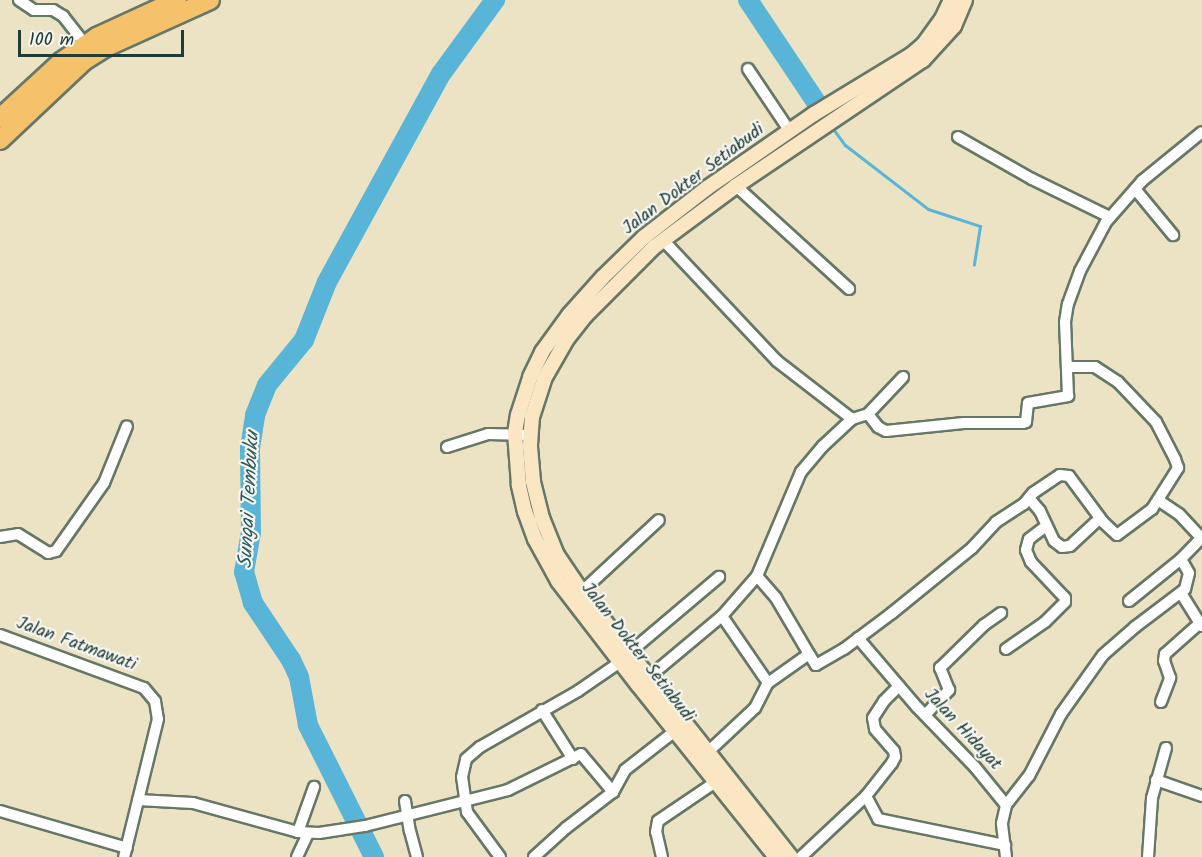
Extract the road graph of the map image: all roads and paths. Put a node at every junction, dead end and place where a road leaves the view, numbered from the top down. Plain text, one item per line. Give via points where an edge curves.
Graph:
1 (19, 0) edge
2 (210, 0) edge
3 (951, 0) edge
4 (965, 0) edge
5 (165, 2) edge
6 (86, 45) junction
7 (928, 48) junction
8 (748, 69) dead end
9 (24, 106) junction
10 (0, 118) edge
11 (789, 130) junction
12 (1202, 132) edge
13 (958, 136) dead end
14 (0, 140) edge
15 (736, 186) junction
16 (1135, 189) junction
17 (1110, 217) junction
18 (1173, 235) dead end
19 (663, 240) junction
20 (849, 289) dead end
21 (1067, 367) junction
22 (903, 377) dead end
23 (868, 414) junction
24 (852, 419) junction
25 (127, 426) dead end
26 (515, 433) junction
27 (531, 435) junction
28 (447, 447) dead end
29 (1029, 498) junction
30 (1158, 500) junction
31 (1100, 518) junction
32 (659, 520) dead end
33 (1047, 526) junction
34 (0, 537) edge
35 (1201, 541) edge
36 (1181, 559) junction
37 (757, 576) junction
38 (719, 577) dead end
39 (1180, 593) junction
40 (577, 596) junction
41 (1129, 601) dead end
42 (1001, 613) dead end
43 (722, 616) junction
44 (1201, 625) edge
45 (858, 638) junction
46 (1, 639) edge
47 (1006, 649) dead end
48 (809, 654) junction
49 (625, 657) junction
50 (644, 681) junction
51 (768, 683) junction
52 (899, 686) junction
53 (1161, 702) dead end
54 (542, 710) junction
55 (925, 715) junction
56 (675, 731) junction
57 (1166, 748) dead end
58 (710, 751) junction
59 (573, 759) junction
60 (1156, 780) junction
61 (717, 781) junction
62 (314, 788) dead end
63 (613, 792) junction
64 (866, 796) junction
65 (1202, 796) edge
66 (138, 800) junction
67 (405, 801) dead end
68 (464, 803) junction
69 (1006, 805) junction
70 (0, 811) edge
71 (407, 815) junction
72 (303, 833) junction
73 (1005, 845) junction
74 (126, 852) edge
75 (297, 857) edge
76 (417, 857) edge
77 (500, 857) edge
78 (534, 857) edge
79 (662, 857) edge
80 (776, 857) edge
81 (791, 857) edge
82 (801, 857) edge
83 (1006, 857) edge
84 (1148, 857) edge

1 - 6 street via 34,10 53,10 63,16
2 - 9 highway via 106,47
3 - 7 street, Jalan Dokter Setiabudi
4 - 7 street, Jalan Dokter Setiabudi via 954,26
5 - 6 highway
6 - 9 highway
7 - 11 street, Jalan Dokter Setiabudi
7 - 15 street, Jalan Dokter Setiabudi via 828,124
8 - 11 street
9 - 10 highway
9 - 14 highway
11 - 26 street, Jalan Dokter Setiabudi via 644,237 603,277 542,352 523,395
12 - 16 street
13 - 17 street via 1032,179
15 - 19 street, Jalan Dokter Setiabudi
15 - 20 street
16 - 17 street
16 - 18 street
17 - 21 street via 1080,271 1068,304
19 - 24 street via 777,361
19 - 27 street, Jalan Dokter Setiabudi via 586,315 567,339 537,397
21 - 23 street via 1067,398 1028,403 1023,423 964,423 886,431
21 - 30 street via 1095,367 1133,395 1156,422 1178,468
22 - 23 street
23 - 24 street
24 - 37 street via 801,472
25 - 34 street via 104,483 56,551 48,553 18,534
26 - 27 street
26 - 28 street via 488,434
26 - 40 street, Jalan Dokter Setiabudi via 525,512 546,559
27 - 40 street, Jalan Dokter Setiabudi via 532,481 542,518
29 - 31 street via 1055,477 1065,474
29 - 33 street
29 - 45 street
30 - 31 street via 1117,535
30 - 35 street via 1179,514
31 - 33 street via 1067,547 1054,541
32 - 40 street
33 - 47 street via 1029,539 1026,550 1031,562 1065,602 1045,622
35 - 36 street
36 - 39 street via 1189,582
36 - 41 street
37 - 43 street
37 - 48 street via 776,598
38 - 49 street
39 - 44 street
39 - 69 street via 1103,655 1061,714 1029,776
40 - 49 street, Jalan Dokter Setiabudi
42 - 55 street via 940,668 949,690
43 - 50 street
43 - 51 street
44 - 53 street via 1165,654 1170,678
45 - 48 street via 816,665
45 - 52 street, Jalan Hidayat
46 - 66 street, Jalan Fatmawati via 144,688 155,701 158,719
48 - 51 street
49 - 50 street, Jalan Dokter Setiabudi
49 - 54 street via 578,691
50 - 56 street, Jalan Dokter Setiabudi
50 - 58 street
51 - 58 street via 755,708
52 - 55 street, Jalan Hidayat
52 - 64 street via 873,718 875,729 895,756
54 - 59 street
54 - 68 street via 466,759 462,777
55 - 69 street, Jalan Hidayat via 975,766
56 - 61 street, Jalan Dokter Setiabudi
56 - 63 street via 625,770
57 - 60 street
58 - 81 street
59 - 63 street via 582,754
59 - 68 street via 508,790
60 - 65 street
60 - 84 street via 1148,824
61 - 79 street via 658,821 656,832
61 - 80 street, Jalan Dokter Setiabudi
62 - 72 street
63 - 78 street
64 - 73 street via 878,819
64 - 82 street
66 - 72 street via 193,803
66 - 74 street, Jalan Fatmawati
67 - 71 street
68 - 71 street
68 - 77 street via 471,819
69 - 73 street via 1002,823
70 - 74 street
71 - 72 street via 360,827
71 - 76 street
72 - 75 street
73 - 83 street

